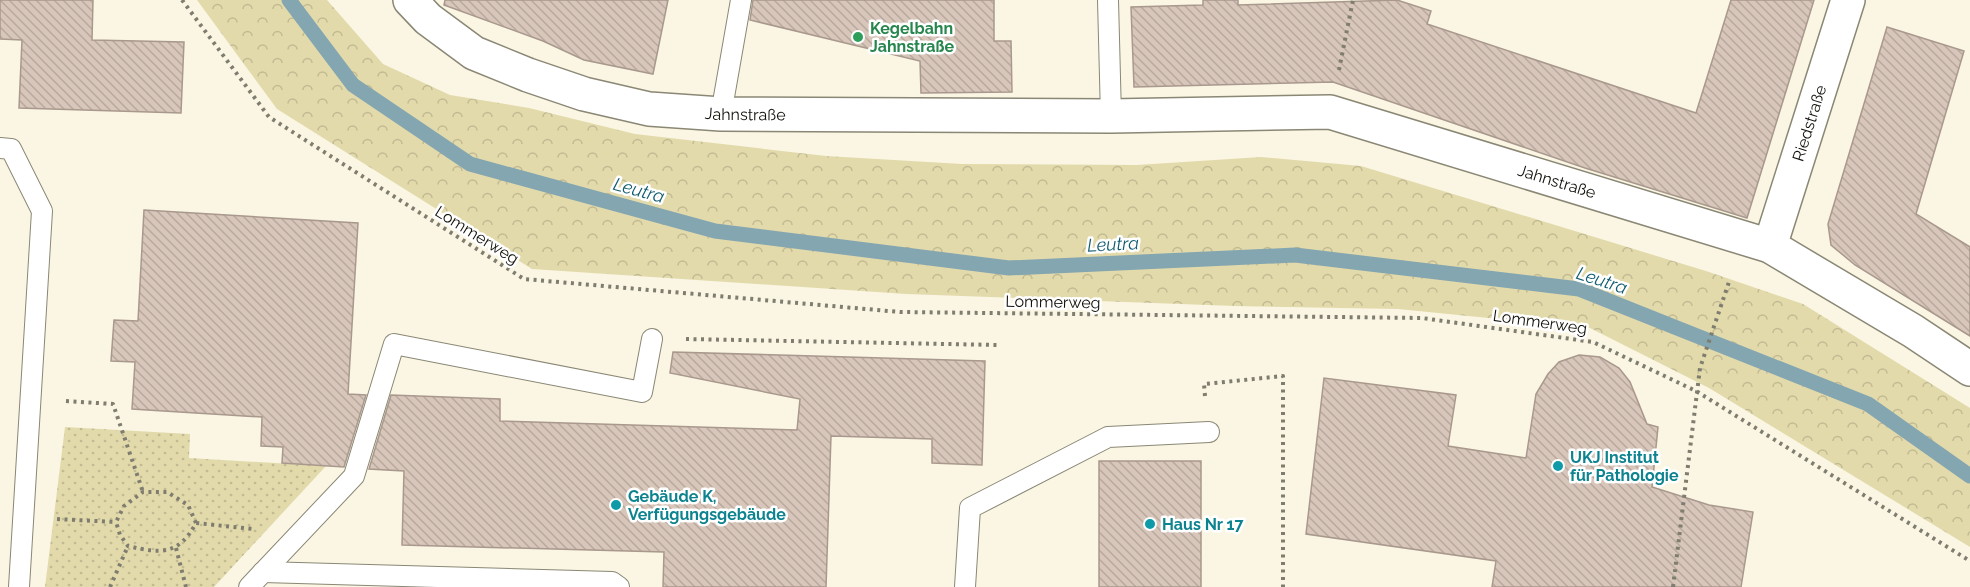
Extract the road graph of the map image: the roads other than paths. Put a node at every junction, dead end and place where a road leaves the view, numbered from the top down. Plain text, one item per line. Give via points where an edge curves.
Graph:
1 (410, 0) edge
2 (741, 0) edge
3 (1108, 0) edge
4 (1848, 0) edge
5 (721, 114) junction
6 (1111, 116) junction
7 (0, 148) edge
8 (1770, 246) junction
9 (652, 339) road end
10 (1970, 369) edge
11 (1209, 432) road end
12 (263, 572) junction
13 (19, 587) edge
14 (249, 587) edge
15 (619, 587) edge
16 (965, 587) edge

1 - 5 street, Jahnstraße via 428,19 474,53 528,75 649,109
2 - 5 lane
3 - 6 lane
4 - 8 street, Riedstraße
5 - 6 street, Jahnstraße
6 - 8 street, Jahnstraße via 1330,112
7 - 13 lane via 10,149 42,211
8 - 10 street, Jahnstraße
9 - 12 lane via 642,392 394,344 354,476
11 - 16 lane via 1108,437 970,508
12 - 14 lane
12 - 15 lane via 612,582

